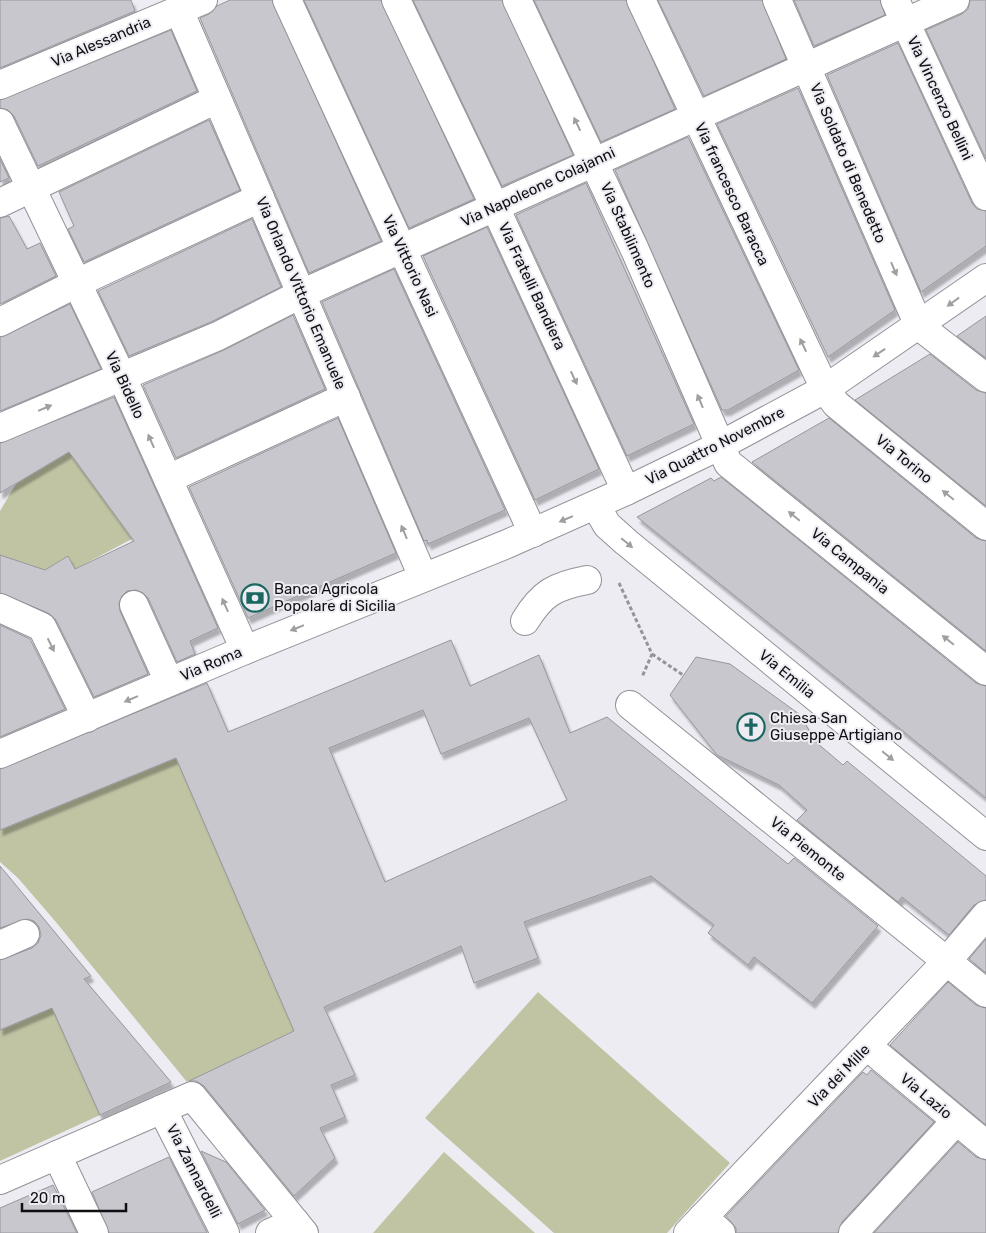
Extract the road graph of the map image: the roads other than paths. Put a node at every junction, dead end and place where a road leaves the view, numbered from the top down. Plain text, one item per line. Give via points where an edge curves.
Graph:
1 (287, 0) edge
2 (396, 0) edge
3 (518, 0) edge
4 (641, 0) edge
5 (777, 0) edge
6 (954, 0) edge
7 (191, 5) edge
8 (899, 11) edge
9 (806, 66) junction
10 (0, 86) edge
11 (217, 99) junction
12 (695, 115) junction
13 (0, 123) edge
14 (595, 161) junction
15 (30, 186) junction
16 (986, 196) edge
17 (260, 198) junction
18 (0, 203) edge
19 (495, 206) junction
20 (402, 249) junction
21 (986, 278) edge
22 (77, 283) junction
23 (301, 294) junction
24 (0, 322) edge
25 (920, 326) junction
26 (121, 375) junction
27 (986, 378) edge
28 (824, 389) junction
29 (346, 397) junction
30 (0, 428) edge
31 (720, 445) junction
32 (168, 479) junction
33 (626, 491) junction
34 (596, 506) junction
35 (986, 526) edge
36 (533, 533) junction
37 (423, 577) junction
38 (587, 580) dead end
39 (134, 605) dead end
40 (0, 608) edge
41 (525, 621) dead end
42 (245, 650) junction
43 (986, 671) edge
44 (169, 682) junction
45 (630, 706) road end
46 (87, 718) junction
47 (0, 754) edge
48 (986, 836) edge
49 (986, 915) edge
50 (25, 934) dead end
51 (0, 945) edge
52 (947, 961) junction
53 (986, 993) edge
54 (867, 1046) junction
55 (162, 1109) junction
56 (956, 1121) junction
57 (986, 1145) edge
58 (57, 1155) junction
59 (0, 1180) edge
60 (299, 1228) edge
61 (704, 1228) edge
62 (94, 1233) edge
63 (225, 1233) edge
64 (270, 1233) edge
65 (853, 1233) edge

1 - 20 street, Via Vittorio Nasi
2 - 19 street, Via Fratelli Bandiera
14 -> 3 street, Via Stabilimento
4 - 12 street, Via francesco Baracca
5 - 9 street, Via Soldato di Benedetto
6 - 8 street, Via Napoleone Colajanni
7 - 10 street, Via Alessandria
7 - 11 street, Via Orlando Vittorio Emanuele
8 - 9 street, Via Napoleone Colajanni
8 - 16 street, Via Vincenzo Bellini
9 - 12 street, Via Napoleone Colajanni
9 -> 25 street, Via Soldato di Benedetto
11 - 15 street
11 - 17 street, Via Orlando Vittorio Emanuele
12 - 14 street, Via Napoleone Colajanni
28 -> 12 street, Via francesco Baracca
13 - 15 street, Via Bidello
14 - 19 street, Via Napoleone Colajanni
31 -> 14 street, Via Stabilimento
15 - 18 street
15 - 22 street, Via Bidello
17 - 22 street
17 - 23 street, Via Orlando Vittorio Emanuele
19 - 20 street, Via Napoleone Colajanni
19 -> 33 street, Via Fratelli Bandiera
20 - 23 street, Via Napoleone Colajanni
20 - 36 street, Via Vittorio Nasi
21 -> 25 street, Via Quattro Novembre
22 - 24 street
22 - 26 street, Via Bidello
23 - 26 street, Via Napoleone Colajanni via 218,336
23 - 29 street, Via Orlando Vittorio Emanuele
25 - 27 street
25 -> 28 street, Via Quattro Novembre
30 -> 26 street, Via Napoleone Colajanni
32 -> 26 street, Via Bidello
28 - 31 street, Via Quattro Novembre
35 -> 28 street, Via Torino via 836,404
29 - 32 street
37 -> 29 street, Via Orlando Vittorio Emanuele
31 - 33 street, Via Quattro Novembre
43 -> 31 street, Via Campania via 728,463
42 -> 32 street, Via Bidello
33 - 34 street, Via Quattro Novembre
34 -> 36 street, Via Quattro Novembre
34 -> 48 street, Via Emilia via 606,525 626,542
36 - 37 street, Via Quattro Novembre
37 -> 42 street, Via Roma
38 - 41 street via 550,591 535,604
39 - 44 street
40 -> 46 street via 42,627
42 - 44 street, Via Roma
44 -> 46 street, Via Roma
45 - 52 street, Via Piemonte
46 - 47 street, Via Roma
49 - 52 street, Via dei Mille
50 - 51 street
52 - 53 street, Via Piemonte
52 - 54 street, Via dei Mille
54 - 56 street, Via Lazio
54 - 61 street, Via dei Mille
55 - 58 street
55 - 60 street via 192,1096
55 - 63 street, Via Zannardelli
56 - 57 street, Via Lazio
56 - 65 street
58 - 59 street
58 - 62 street
60 - 64 street

